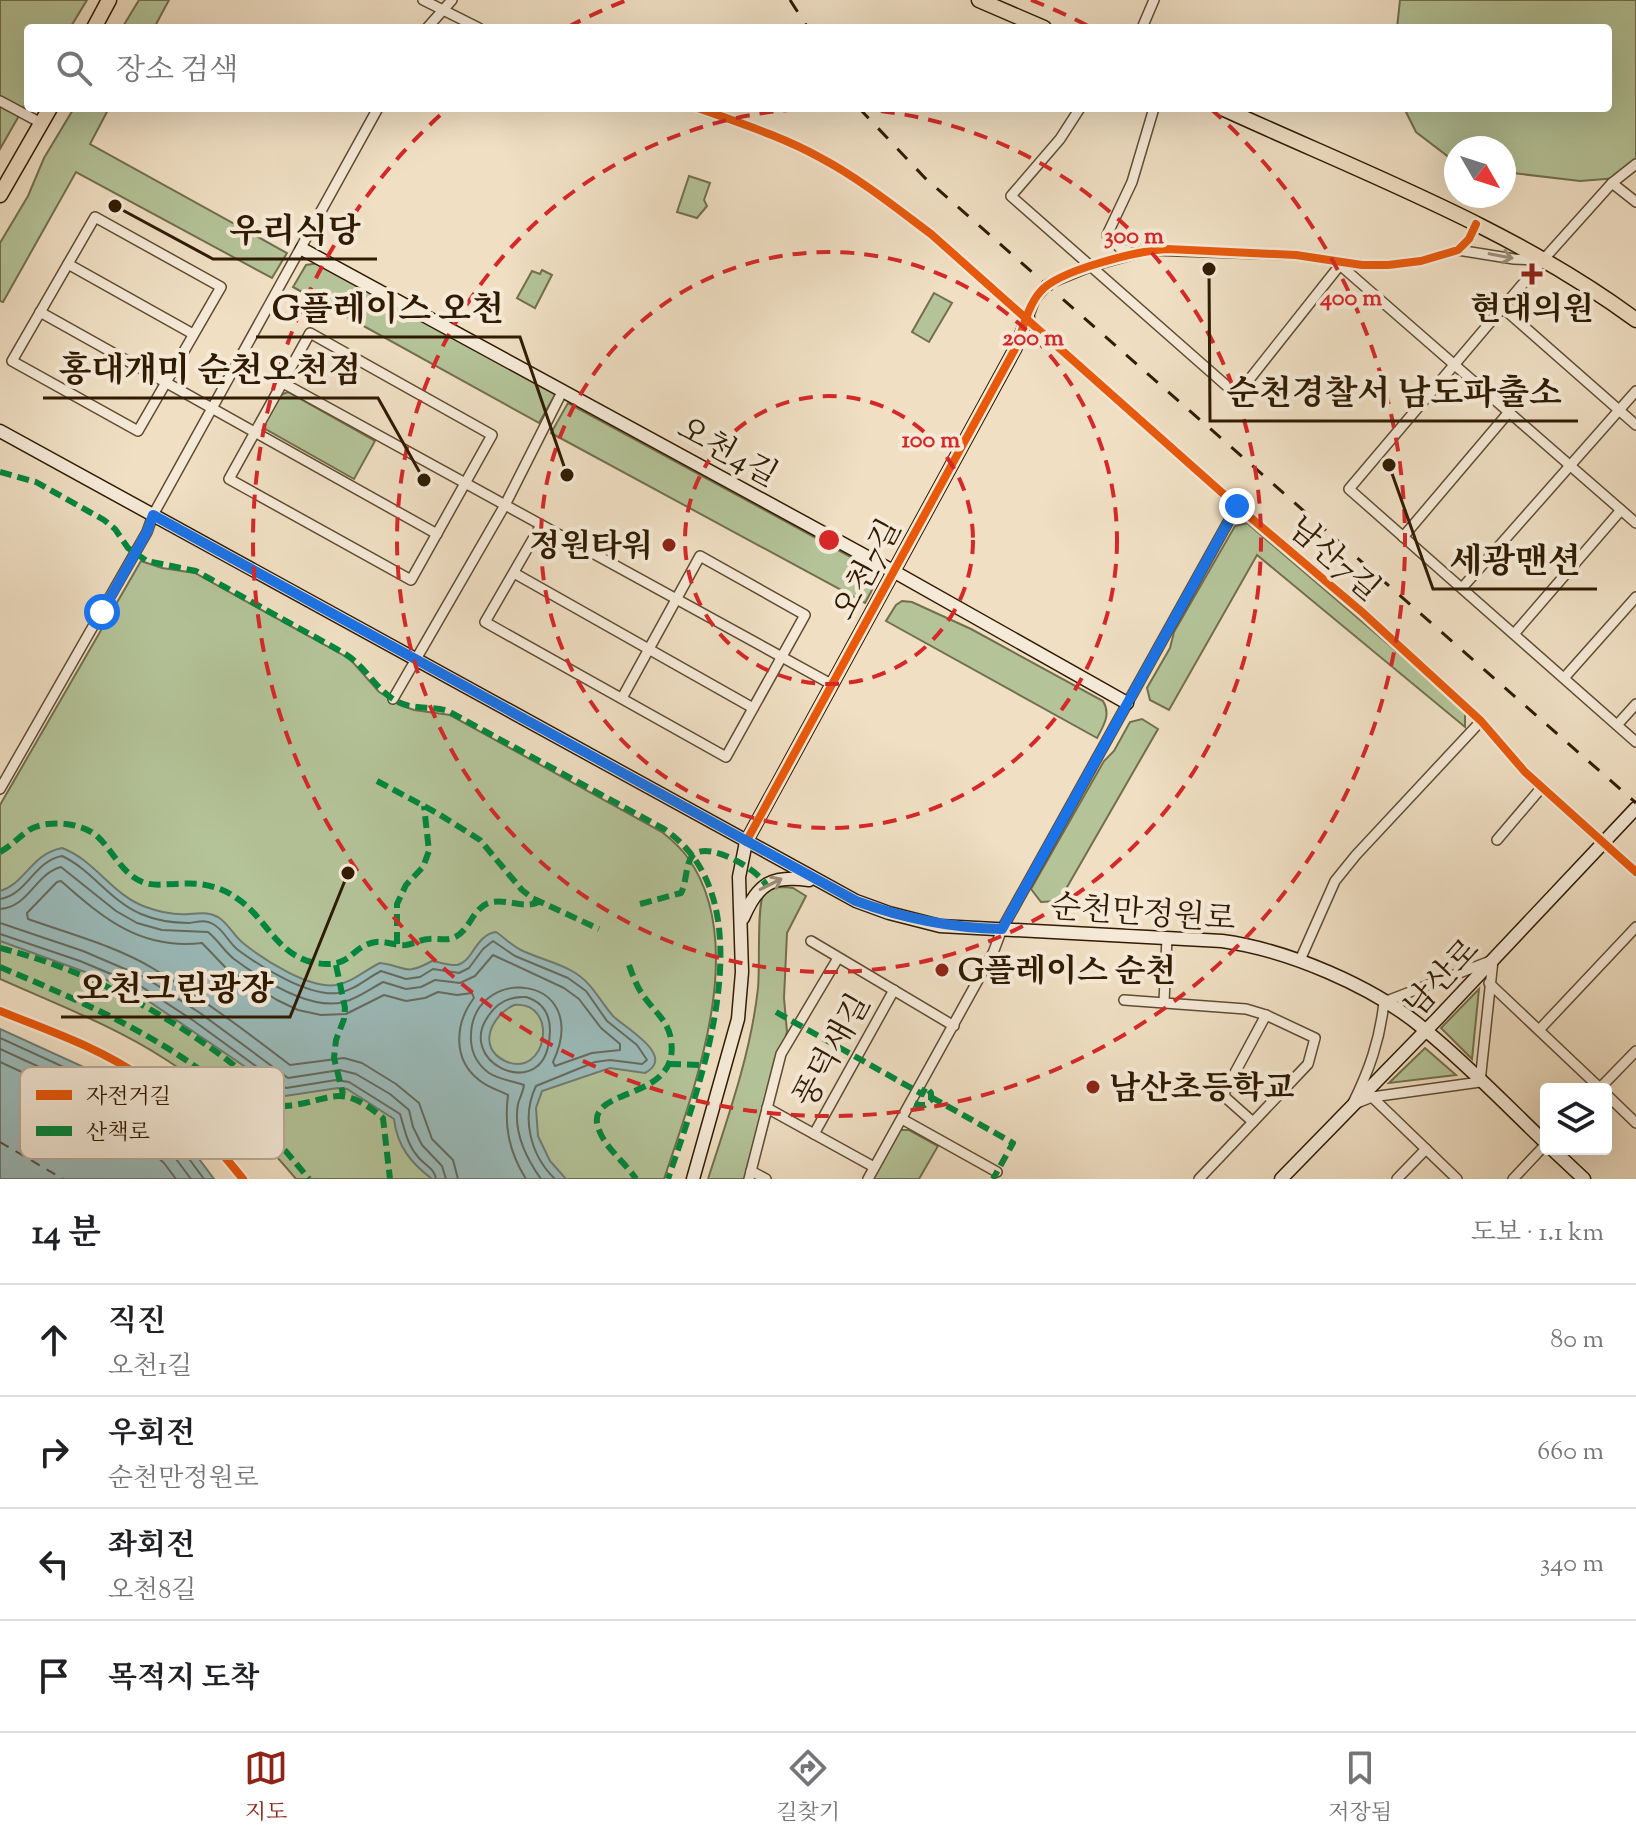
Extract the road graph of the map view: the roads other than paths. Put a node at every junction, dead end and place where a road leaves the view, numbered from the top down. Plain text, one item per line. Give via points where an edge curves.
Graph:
1 (423, 0) edge
2 (452, 0) edge
3 (979, 0) edge
4 (1154, 0) edge
5 (108, 3) edge
6 (442, 11) junction
7 (96, 24) edge
8 (431, 24) edge
9 (470, 24) edge
10 (1035, 24) edge
11 (1144, 24) edge
12 (0, 101) edge
13 (48, 112) edge
14 (376, 112) edge
15 (709, 112) edge
16 (1077, 112) edge
17 (1153, 112) edge
18 (1231, 112) edge
19 (41, 123) junction
20 (1636, 164) edge
21 (1612, 183) junction
22 (0, 195) edge
23 (1636, 202) edge
24 (1476, 224) junction
25 (302, 249) junction
26 (1458, 250) junction
27 (1135, 254) junction
28 (1543, 260) junction
29 (68, 264) junction
30 (1341, 264) junction
31 (1092, 266) junction
32 (1503, 308) junction
33 (40, 312) junction
34 (1028, 318) junction
35 (1636, 320) edge
36 (193, 334) junction
37 (1455, 364) junction
38 (166, 382) junction
39 (283, 383) junction
40 (563, 390) junction
41 (1636, 391) edge
42 (211, 408) junction
43 (1619, 410) junction
44 (1509, 412) junction
45 (1636, 425) edge
46 (0, 431) edge
47 (255, 432) junction
48 (1571, 466) junction
49 (465, 482) junction
50 (505, 505) junction
51 (1237, 506) junction
52 (1621, 510) junction
53 (153, 515) junction
54 (1636, 523) edge
55 (541, 525) junction
56 (437, 534) junction
57 (1403, 537) junction
58 (893, 571) junction
59 (514, 573) junction
60 (1462, 588) junction
61 (1636, 597) edge
62 (677, 599) junction
63 (1514, 634) junction
64 (649, 649) junction
65 (782, 657) junction
66 (414, 660) junction
67 (1564, 678) junction
68 (831, 684) junction
69 (622, 698) junction
70 (393, 699) dead end
71 (1127, 703) junction
72 (1636, 704) edge
73 (753, 708) junction
74 (1481, 721) junction
75 (1617, 725) junction
76 (1636, 742) edge
77 (1542, 787) junction
78 (0, 789) edge
79 (1636, 808) edge
80 (1497, 840) dead end
81 (746, 842) junction
82 (1603, 843) junction
83 (1636, 872) edge
84 (818, 882) junction
85 (742, 920) junction
86 (1636, 927) edge
87 (1002, 929) junction
88 (1167, 938) junction
89 (811, 941) dead end
90 (838, 958) junction
91 (1300, 960) junction
92 (1493, 960) junction
93 (1489, 983) junction
94 (894, 990) junction
95 (1124, 1000) dead end
96 (1164, 1002) junction
97 (1384, 1002) junction
98 (1266, 1015) junction
99 (954, 1026) junction
100 (1426, 1030) junction
101 (1539, 1030) junction
102 (1636, 1051) edge
103 (1480, 1082) junction
104 (1594, 1083) edge
105 (1606, 1083) edge
106 (1372, 1097) junction
107 (1612, 1100) edge
108 (1352, 1105) junction
109 (767, 1108) junction
110 (902, 1119) junction
111 (1253, 1122) junction
112 (1636, 1123) edge
113 (814, 1134) junction
114 (1540, 1138) edge
115 (1426, 1149) junction
116 (1540, 1150) edge
117 (1558, 1155) edge
118 (874, 1167) junction
119 (997, 1172) dead end
120 (750, 1175) edge
121 (693, 1179) edge
122 (766, 1179) edge
123 (868, 1179) edge
124 (1199, 1179) edge
125 (1281, 1179) edge
126 (1397, 1179) edge
127 (1457, 1179) edge
128 (1513, 1179) edge
129 (1584, 1179) edge

1 - 6 street
2 - 6 street
3 - 10 main road
4 - 11 street
5 - 7 main road
6 - 8 street
6 - 9 street
12 - 19 street
13 - 19 main road
14 - 25 street
15 - 34 street, 남산7길 via 766,132 837,168 931,234
16 - 31 street via 1011,196
17 - 27 street via 1132,182 1107,235
18 - 24 main road
19 - 22 main road
20 - 21 street
21 - 23 street
21 - 28 street
24 - 26 street
24 - 28 main road
25 - 40 main road, 오천4길
25 - 42 street
26 -> 28 street
26 - 30 street via 1388,265
27 - 30 street via 1167,249 1296,255
27 - 31 street
28 - 32 street
28 - 35 main road
29 - 33 street
29 - 36 street
29 - 36 street via 95,217 221,287
30 - 31 street via 1237,395
30 - 37 street
31 - 34 street via 1048,284
32 - 37 street
32 - 43 street
33 - 38 street
33 - 38 street via 12,361 138,431
34 - 51 street, 남산7길
34 - 58 main road, 오천7길
36 - 38 street
37 - 44 street
37 - 57 street via 1349,489
38 - 42 street
39 - 47 street
39 - 49 street
39 - 49 street via 310,333 492,435
40 - 50 street
40 - 58 main road, 오천4길
41 - 43 street
42 - 47 street
42 - 53 street
43 - 45 street
43 - 48 street
44 - 48 street
44 - 57 street
46 - 53 main road, 순천만정원로
47 - 56 street
47 - 56 street via 229,479 411,580
48 - 52 street
48 - 60 street
49 - 50 street
49 - 56 street
50 - 55 street
50 - 66 street
51 - 71 street
51 - 74 street, 남산7길
52 - 54 street
52 - 63 street
53 - 66 main road, 순천만정원로
53 - 78 street
55 - 59 street
55 - 62 street
57 - 60 street
58 - 68 main road, 오천7길
58 - 71 main road, 오천4길
59 - 64 street
59 - 69 street via 485,622
60 - 63 street
61 - 67 street
62 - 64 street
62 - 65 street
62 - 65 street via 700,556 805,615
63 - 67 street
64 - 69 street
64 - 73 street
65 - 68 street
65 - 73 street
66 - 70 street
66 - 81 main road, 순천만정원로
67 - 75 street
68 - 81 main road, 오천7길
69 - 73 street via 726,757
71 - 87 street
72 - 75 street
74 - 77 street, 남산7길
74 - 91 street via 1335,881
75 - 76 street
77 - 80 street
77 - 82 street, 남산7길
79 - 82 main road, 남산로
81 - 84 main road, 순천만정원로
81 - 85 main road, 오천7길 via 739,877
82 - 83 street, 남산7길
82 - 92 main road, 남산로
85 -> 84 main road via 751,900 774,880
84 - 87 main road, 순천만정원로 via 921,922
85 - 121 main road, 오천7길 via 738,1019
86 - 101 street
87 - 88 main road, 순천만정원로
87 - 99 street
88 - 91 main road, 순천만정원로 via 1248,945
88 - 96 street
89 - 90 street
90 - 94 street, 풍덕새길
90 - 109 street, 풍덕새길 via 781,1054
91 - 97 main road, 순천만정원로
92 - 93 street
92 - 97 street
92 - 100 main road, 남산로
93 - 101 street
93 - 103 street
94 - 99 street, 풍덕새길
94 - 113 street, 풍덕새길
95 - 96 street
96 - 98 street
97 - 100 main road, 순천만정원로
97 - 108 street via 1370,1068
98 - 111 street via 1224,1093
98 - 111 street via 1315,1038 1308,1064
99 - 110 street
100 - 103 main road, 순천만정원로
100 - 108 main road, 남산로
101 - 104 street
102 - 105 street
103 - 106 street
103 - 114 main road, 순천만정원로
106 - 108 street
106 - 115 street
107 - 112 street
108 - 125 main road, 남산로
109 - 113 street, 풍덕새길
109 - 120 street, 풍덕새길
110 - 118 street
110 - 119 street
111 - 124 street
113 - 118 street, 풍덕새길
115 - 126 street
115 - 127 street
116 - 128 street
117 - 129 main road
118 - 123 street
120 - 122 street, 풍덕새길

